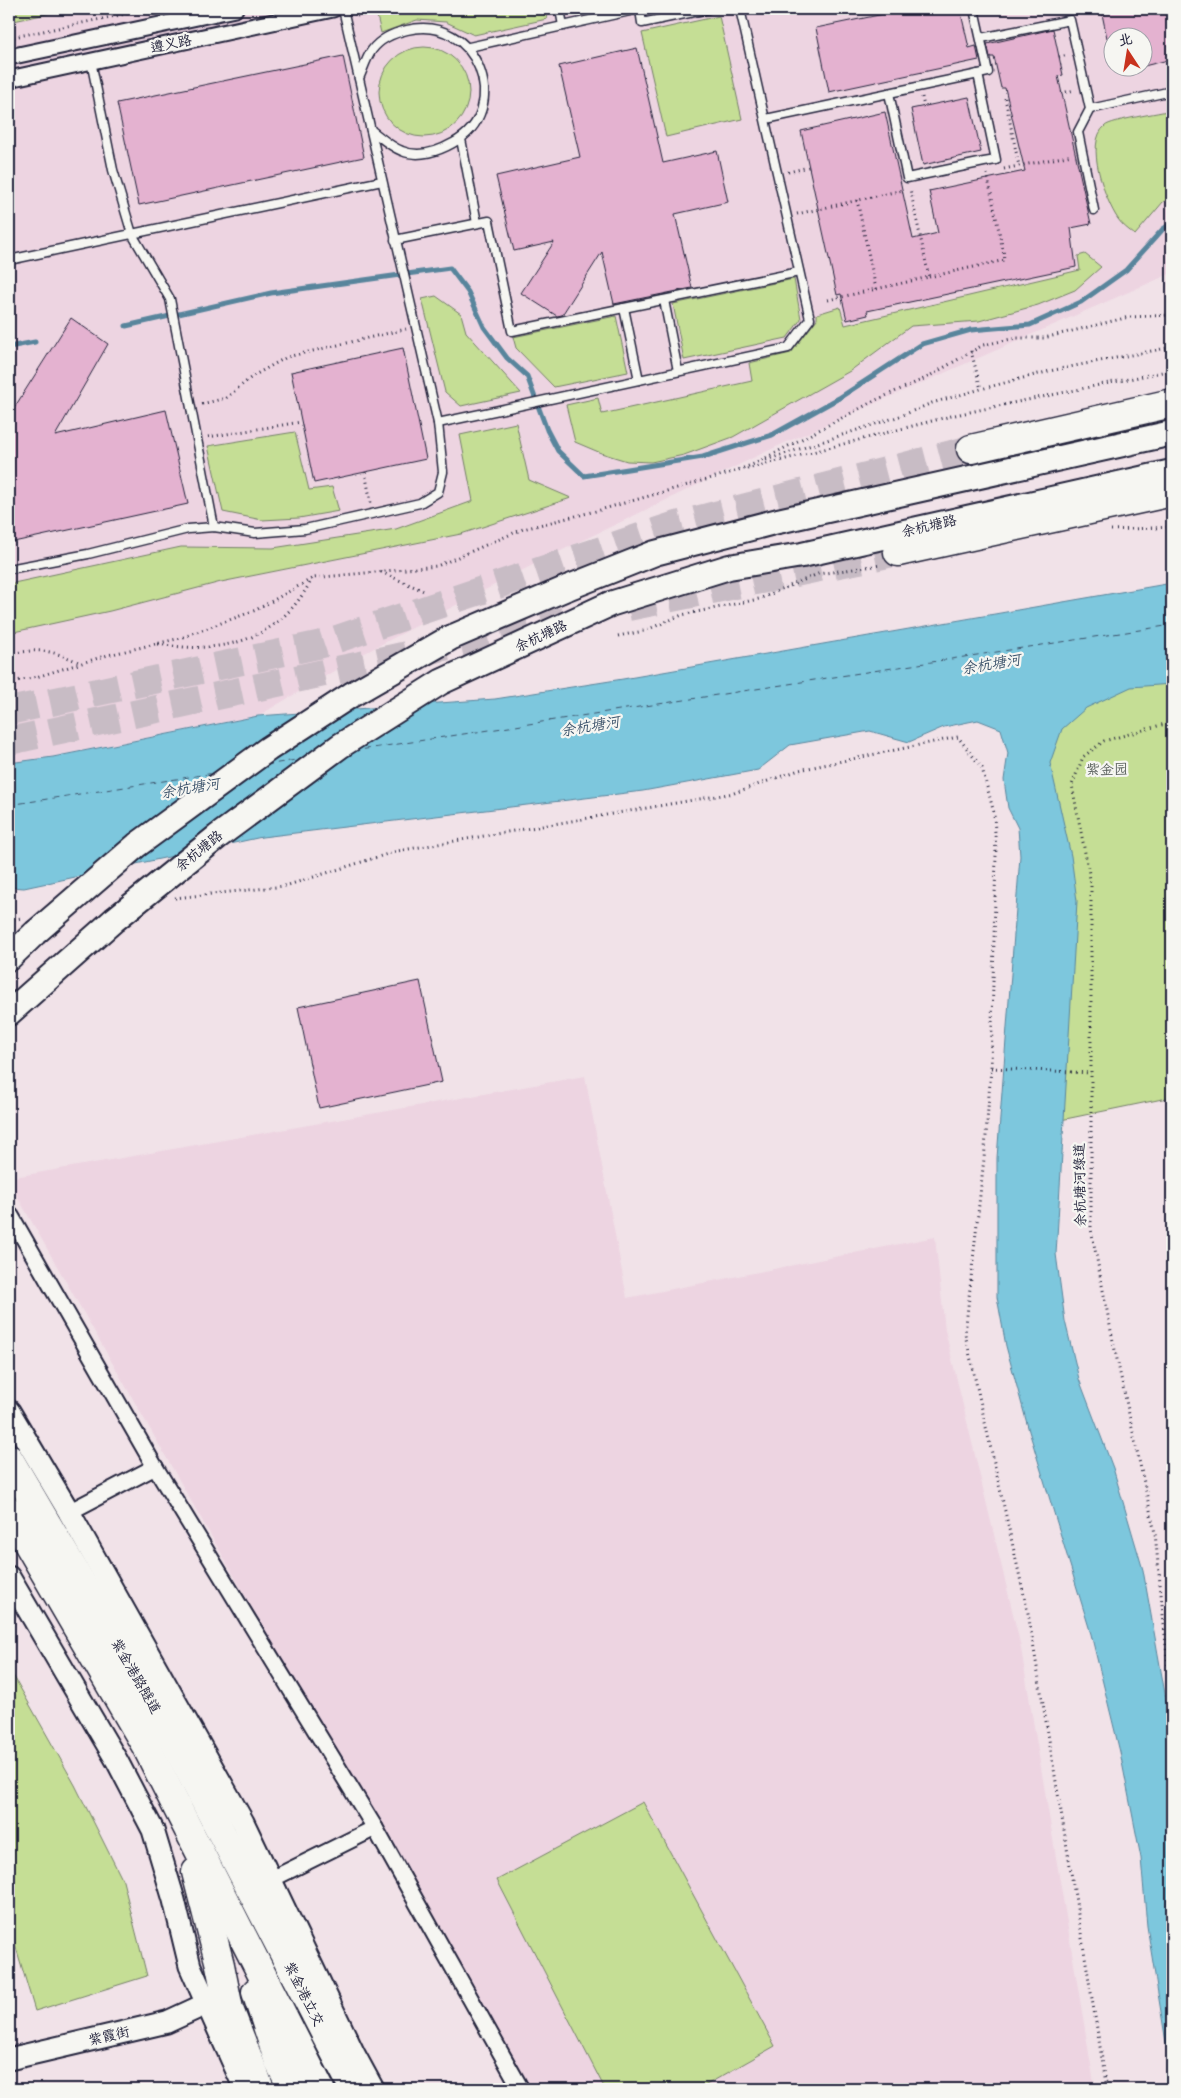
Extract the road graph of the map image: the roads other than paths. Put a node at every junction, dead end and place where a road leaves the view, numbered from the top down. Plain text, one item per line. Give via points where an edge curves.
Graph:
1 (235, 9) edge
2 (333, 9) edge
3 (343, 9) edge
4 (560, 9) edge
5 (639, 9) edge
6 (708, 9) edge
7 (740, 9) edge
8 (974, 9) edge
9 (563, 26) junction
10 (981, 38) junction
11 (469, 47) junction
12 (9, 57) edge
13 (91, 61) junction
14 (978, 74) junction
15 (9, 78) edge
16 (359, 78) junction
17 (1172, 91) edge
18 (889, 93) junction
19 (1090, 109) junction
20 (766, 119) junction
21 (370, 130) junction
22 (460, 139) junction
23 (382, 180) junction
24 (1094, 210) dead end
25 (477, 223) junction
26 (132, 234) junction
27 (395, 240) junction
28 (9, 260) edge
29 (799, 272) junction
30 (664, 300) junction
31 (624, 308) junction
32 (678, 371) junction
33 (639, 380) junction
34 (1172, 403) edge
35 (438, 423) junction
36 (1172, 433) edge
37 (971, 449) tunnel mouth
38 (1172, 472) edge
39 (1172, 492) edge
40 (214, 526) junction
41 (898, 552) tunnel mouth
42 (9, 569) edge
43 (9, 958) edge
44 (9, 1013) edge
45 (11, 1216) dead end
46 (9, 1411) edge
47 (9, 1459) edge
48 (155, 1467) junction
49 (9, 1511) edge
50 (69, 1512) junction
51 (9, 1577) edge
52 (182, 1817) junction
53 (375, 1828) junction
54 (263, 1888) junction
55 (229, 1910) junction
56 (220, 1965) junction
57 (206, 2004) junction
58 (9, 2060) edge
59 (245, 2089) edge
60 (260, 2089) edge
61 (273, 2089) edge
62 (293, 2089) edge
63 (320, 2089) edge
64 (354, 2089) edge
65 (373, 2089) edge
66 (521, 2089) edge

1 - 12 street, 遵义路
2 - 13 street, 遵义路
3 - 16 lane
4 - 9 lane
5 - 6 lane via 642,23
5 - 9 lane
7 - 20 lane
8 - 10 lane
9 - 11 lane
10 - 14 lane via 988,72
10 - 19 lane via 1070,20
11 - 16 lane via 446,32 420,26 393,33 372,50
11 - 22 lane via 484,76 483,109 465,137
13 - 15 street, 遵义路
13 - 26 lane via 113,170
14 - 18 lane
14 - 18 lane via 996,160 907,178
16 - 21 lane
17 - 19 lane
18 - 20 lane
19 - 24 lane via 1078,132
20 - 29 lane
21 - 22 lane via 403,152 436,153
21 - 23 lane
22 - 25 lane
23 - 26 lane
23 - 27 lane
25 - 27 lane
25 - 31 lane via 489,221 512,331
26 - 28 lane
26 - 40 lane via 170,299
27 - 35 lane
29 - 30 lane
29 - 32 lane via 810,318 788,348
30 - 31 lane
30 - 32 lane
31 - 33 lane
32 - 33 lane
33 - 35 lane
34 - 37 highway
35 - 40 lane via 443,472 438,492 420,503 306,529 255,533
36 - 43 main road, bridge via 778,520 655,553 450,638 268,748 32,925
38 - 44 main road, 余杭塘路, bridge via 802,555 729,567 610,604 441,682 348,741 217,837 114,920
39 - 41 highway
40 - 42 lane
45 - 48 street
46 - 50 main road
47 - 54 highway, 紫金港路隧道
48 - 50 street
48 - 53 street
49 - 52 highway, 紫金港路隧道 via 146,1746
50 - 54 main road via 243,1822
51 - 57 main road via 117,1761 152,1830 190,1966
52 - 55 highway, 紫金港路隧道
52 - 56 highway
53 - 54 street
53 - 66 street
54 - 64 highway, 紫金港立交
54 - 65 main road
55 - 62 highway via 279,2062
55 - 63 highway, 紫金港立交
56 - 60 highway via 228,2009
56 - 61 highway
57 - 58 main road, 紫霞街 via 167,2022
57 - 59 main road

